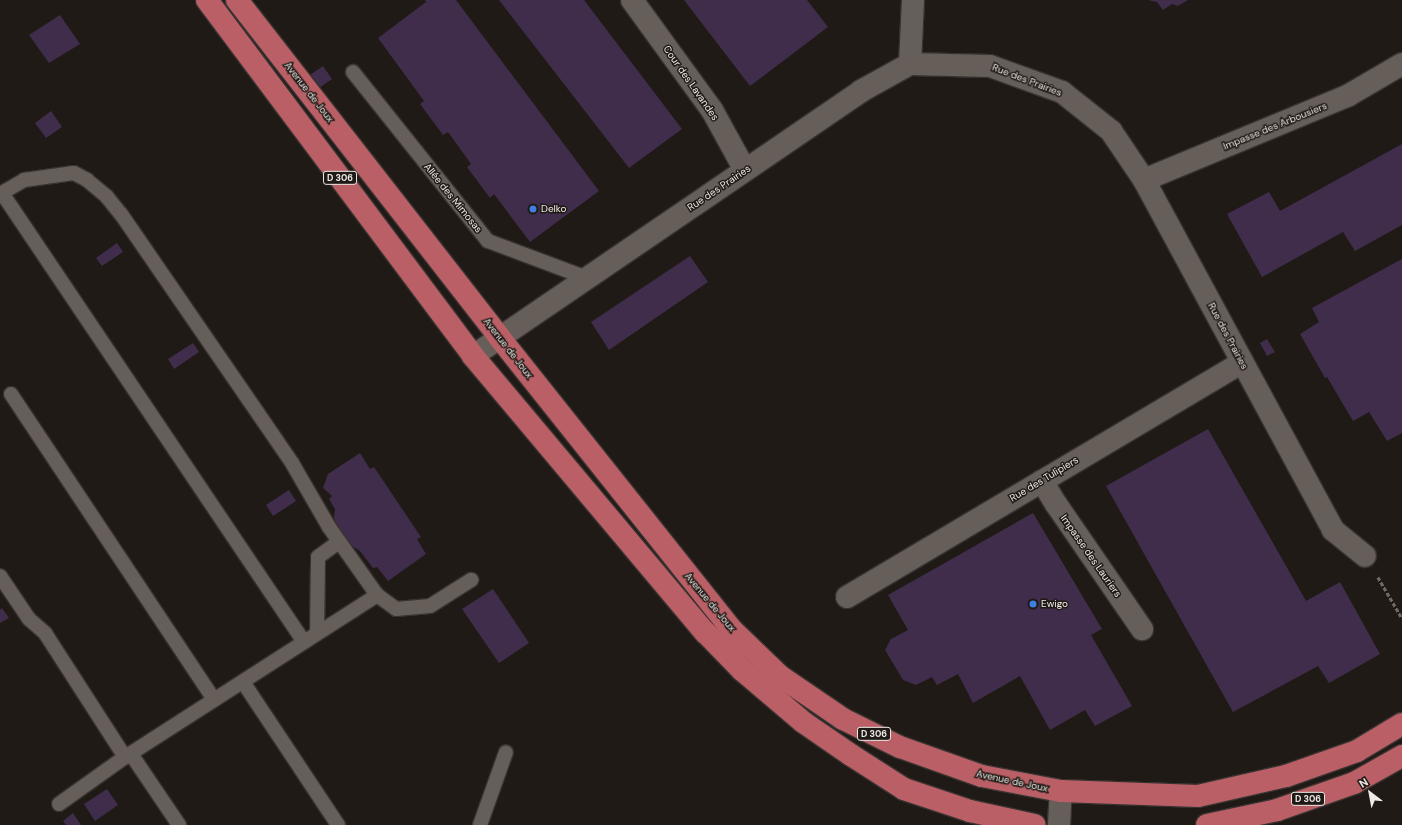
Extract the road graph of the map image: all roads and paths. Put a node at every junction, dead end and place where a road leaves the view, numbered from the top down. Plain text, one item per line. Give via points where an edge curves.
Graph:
1 (207, 0) edge
2 (237, 0) edge
3 (632, 0) edge
4 (912, 0) edge
5 (910, 64) junction
6 (1402, 64) edge
7 (352, 72) dead end
8 (745, 170) junction
9 (1144, 180) junction
10 (1, 194) edge
11 (587, 278) junction
12 (499, 338) junction
13 (474, 356) junction
14 (1242, 362) junction
15 (11, 394) dead end
16 (1042, 481) junction
17 (339, 542) junction
18 (1365, 556) joint
19 (0, 576) edge
20 (471, 580) dead end
21 (377, 595) junction
22 (847, 597) dead end
23 (1402, 618) edge
24 (1142, 629) dead end
25 (317, 633) junction
26 (304, 642) junction
27 (243, 682) junction
28 (214, 700) junction
29 (1402, 724) edge
30 (506, 752) dead end
31 (128, 756) junction
32 (1402, 756) edge
33 (1061, 792) junction
34 (59, 804) dead end
35 (179, 825) edge
36 (338, 825) edge
37 (480, 825) edge
38 (1034, 825) edge
39 (1059, 825) edge
40 (1207, 825) edge

1 - 13 main road, D 306
2 - 12 main road, Avenue de Joux / D 306
3 - 8 street, Cour des Lavandes via 712,110
4 - 5 street
5 - 8 street, Rue des Prairies via 860,91
5 - 9 street, Rue des Prairies via 990,66 1062,92 1111,131
6 - 9 street, Impasse des Arbousiers via 1349,95
7 - 11 lane, Allée des Mimosas via 488,241
8 - 11 street, Rue des Prairies
9 - 14 street, Rue des Prairies
10 - 17 lane via 24,180 74,173 107,197 287,456
10 - 26 lane
11 - 12 street, Rue des Prairies
12 - 13 street, Rue des Prairies
12 - 33 main road, Avenue de Joux / D 306 via 731,629 780,676 843,719 900,747 982,776
13 - 38 main road, D 306 via 705,632 748,676 803,722 904,788 970,811
14 - 16 street, Rue des Tulipiers
14 - 18 street, Rue des Prairies via 1333,530
15 - 28 lane
16 - 22 street, Rue des Tulipiers
16 - 24 street, Impasse des Lauriers
17 - 21 lane
17 - 25 lane via 318,557
18 - 23 path
19 - 31 lane via 29,619 45,633
20 - 21 lane via 430,606 396,609
21 - 25 lane
25 - 26 lane
26 - 27 lane
27 - 28 lane
27 - 36 lane
28 - 31 lane
29 - 33 main road, Avenue de Joux / D 306 via 1357,751 1293,774 1198,796
30 - 37 lane
31 - 34 lane
31 - 35 lane
32 - 40 main road, D 306 via 1354,783 1277,810
33 - 39 street

